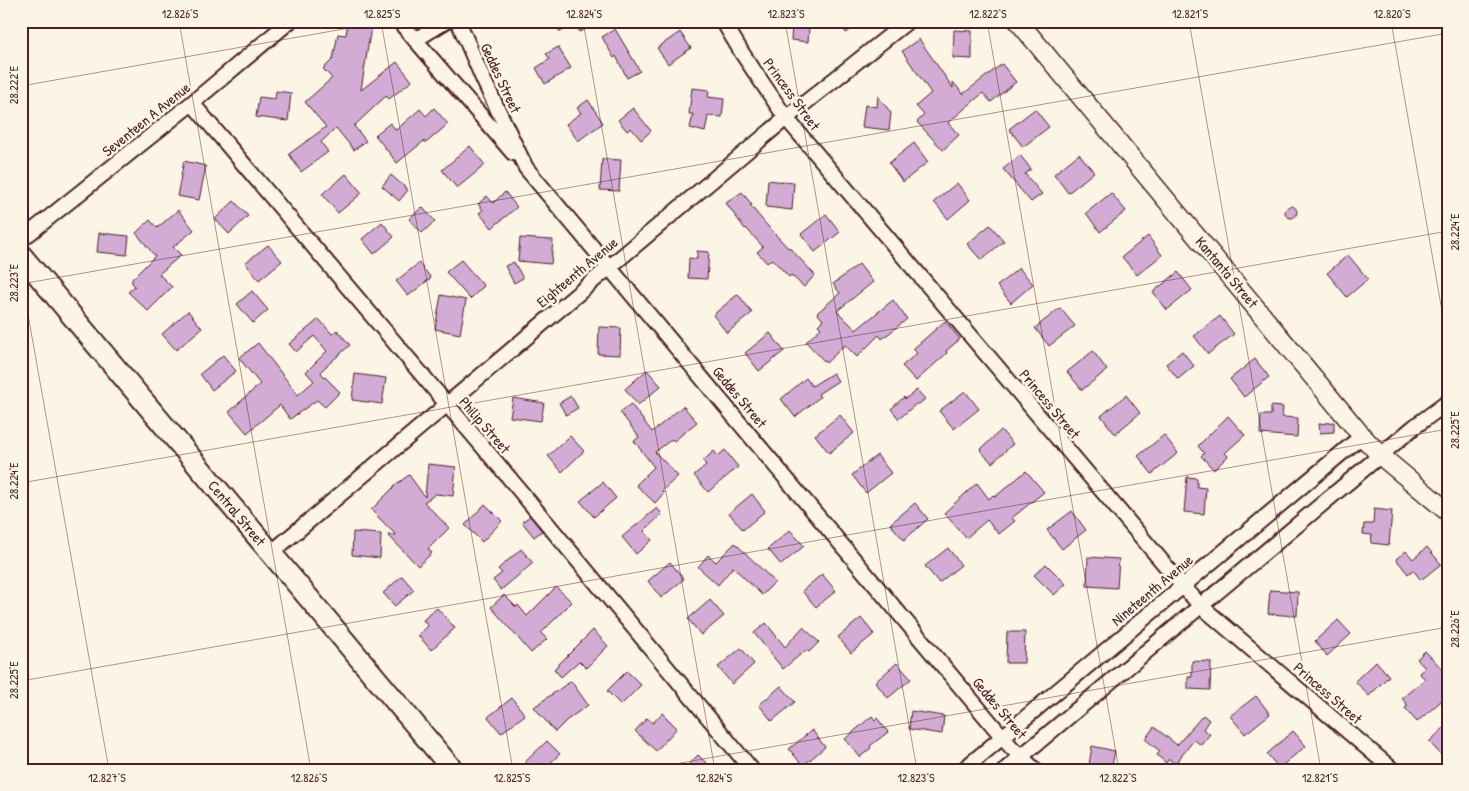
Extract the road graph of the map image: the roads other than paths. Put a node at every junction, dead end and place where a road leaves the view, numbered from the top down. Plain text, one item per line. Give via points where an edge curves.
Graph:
1 (290, 21) edge
2 (399, 21) edge
3 (446, 21) edge
4 (458, 21) edge
5 (723, 21) edge
6 (908, 21) edge
7 (1018, 21) edge
8 (415, 40) junction
9 (192, 102) junction
10 (786, 118) junction
11 (526, 168) junction
12 (21, 240) edge
13 (21, 255) edge
14 (609, 266) junction
15 (1448, 402) edge
16 (446, 405) junction
17 (1362, 436) junction
18 (1382, 456) junction
19 (1448, 512) edge
20 (270, 553) junction
21 (1182, 585) junction
22 (1201, 606) junction
23 (1003, 736) junction
24 (1021, 757) junction
25 (453, 770) edge
26 (752, 770) edge
27 (963, 770) edge
28 (1005, 770) edge
29 (1034, 770) edge
30 (1393, 770) edge

1 - 9 street, Seventeen A Avenue
2 - 8 street
3 - 8 street
4 - 11 street, Geddes Street
5 - 10 street, Princess Street
6 - 10 street, Eighteenth Avenue
7 - 17 street, Kantanta Street
8 - 11 street
9 - 12 street, Seventeen A Avenue
9 - 16 street, Philip Street
10 - 14 street, Eighteenth Avenue
10 - 21 street, Princess Street
11 - 14 street, Geddes Street
13 - 20 main road, Central Street
14 - 16 street, Eighteenth Avenue
14 - 23 street, Geddes Street
15 - 18 street
16 - 20 street, Eighteenth Avenue
16 - 26 street, Philip Street
17 - 18 street, Kantanta Street
17 - 21 street, Nineteenth Avenue
18 - 19 street, Kantanta Street
18 - 22 street
20 - 25 main road, Central Street
21 - 22 street, Princess Street
21 - 23 street, Nineteenth Avenue
22 - 24 street
22 - 30 street, Princess Street
23 - 24 street, Geddes Street
23 - 27 street, Nineteenth Avenue
24 - 28 street
24 - 29 street, Geddes Street

